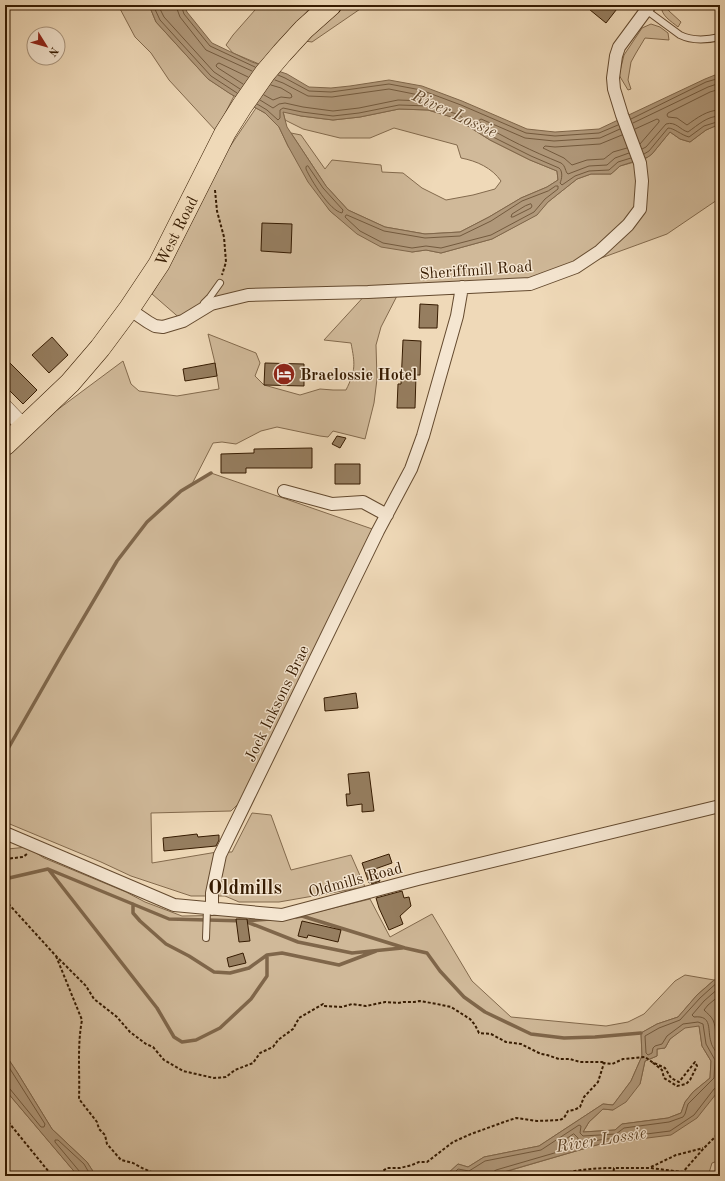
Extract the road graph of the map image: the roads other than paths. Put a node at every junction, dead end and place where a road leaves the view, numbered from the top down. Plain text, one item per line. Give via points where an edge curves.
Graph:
1 (331, 5) edge
2 (648, 7) edge
3 (719, 36) edge
4 (220, 283) road end
5 (462, 287) junction
6 (128, 309) junction
7 (192, 315) junction
8 (5, 407) edge
9 (24, 427) junction
10 (5, 445) edge
11 (284, 491) dead end
12 (387, 515) junction
13 (720, 806) edge
14 (5, 833) edge
15 (208, 911) junction
16 (206, 938) dead end

1 - 6 highway, West Road via 304,29 265,73 242,106 216,151 159,264
2 - 3 lane via 686,38 708,39
2 - 5 street, Sheriffmill Road via 619,47 613,78 622,115 640,163 640,209 628,225 600,251 576,267 530,284
4 - 7 lane
5 - 7 street, Sheriffmill Road via 248,295 211,304
5 - 12 street, Jock Inksons Brae via 457,316 423,436 412,469
6 - 7 street, Sheriffmill Road via 155,326 163,328
6 - 9 highway, West Road via 88,363
8 - 9 street
9 - 10 highway, West Road
11 - 12 street via 332,504 363,502
12 - 15 street, Jock Inksons Brae via 220,855
13 - 15 street, Oldmills Road via 418,879 282,915
14 - 15 street, Oldmills Road via 174,905
15 - 16 lane

